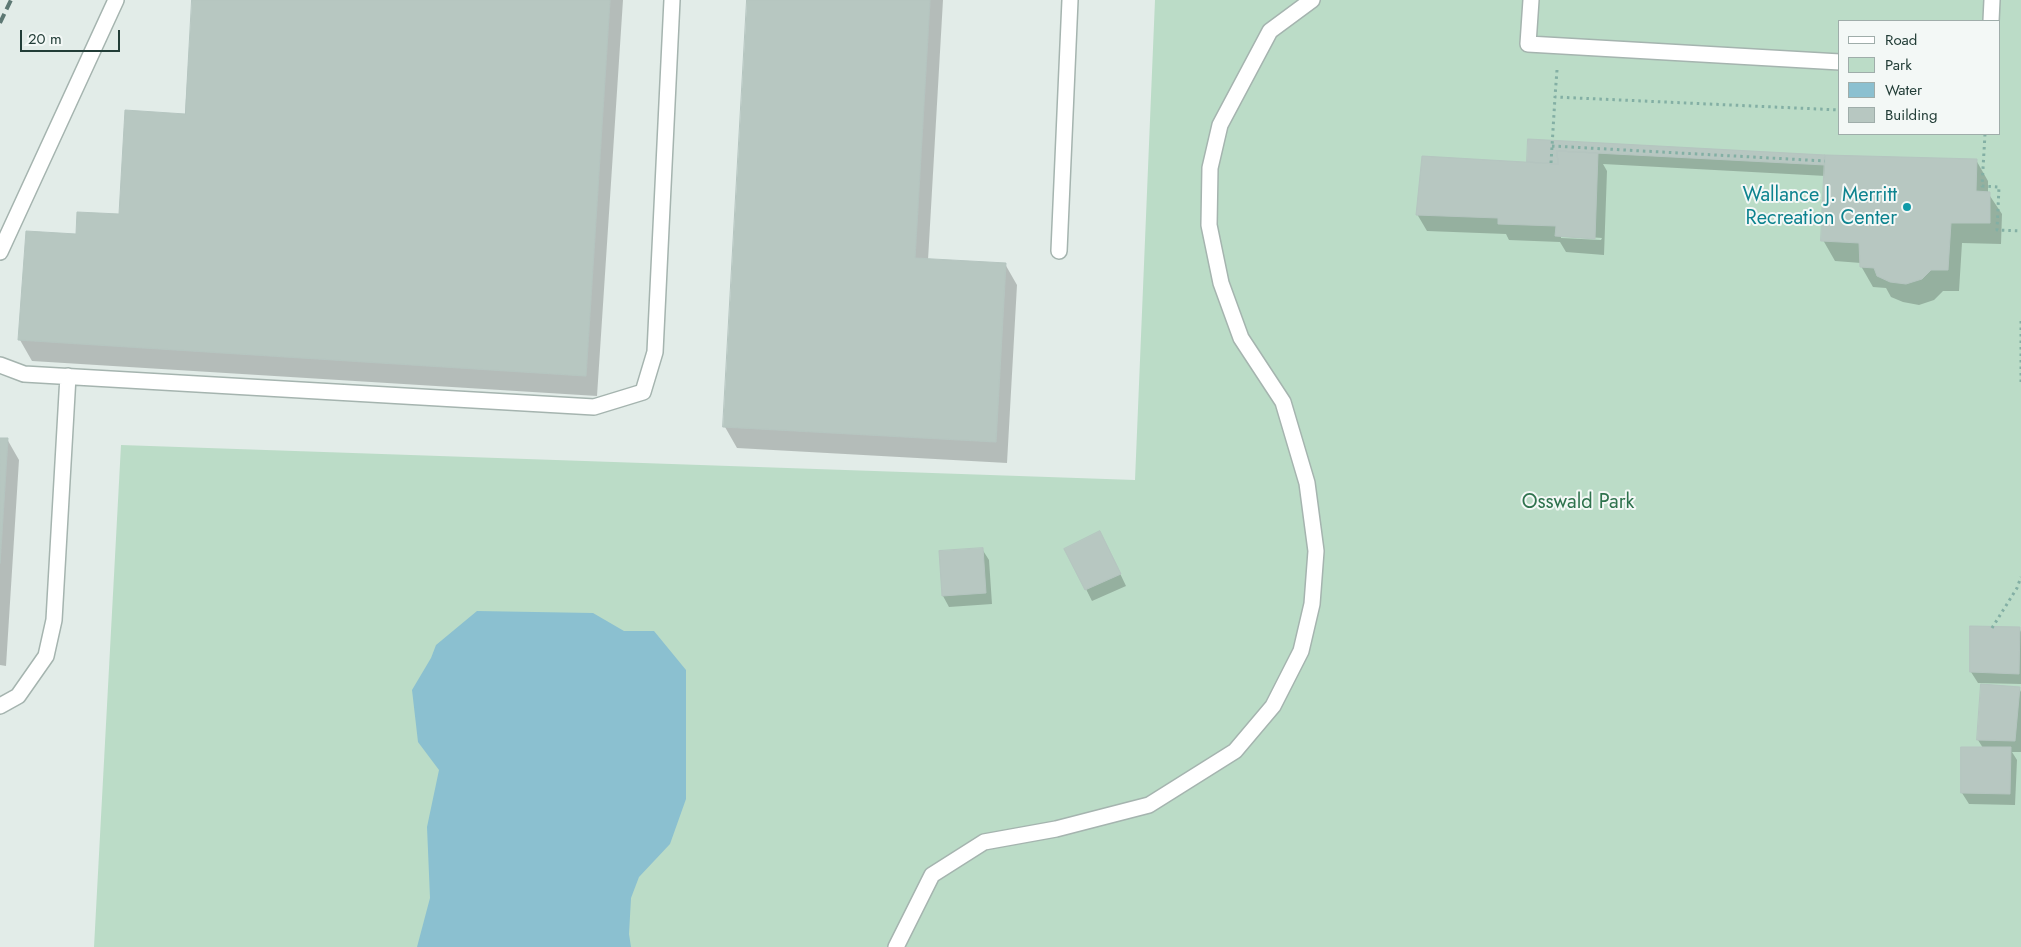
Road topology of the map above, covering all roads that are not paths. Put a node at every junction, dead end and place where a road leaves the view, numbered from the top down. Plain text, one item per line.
1 (116, 0) edge
2 (672, 0) edge
3 (1070, 0) edge
4 (1312, 0) edge
5 (1531, 0) edge
6 (1992, 0) edge
7 (1991, 20) edge
8 (1838, 62) edge
9 (1059, 251) dead end
10 (0, 252) edge
11 (0, 365) edge
12 (68, 376) junction
13 (0, 706) edge
14 (896, 947) edge

1 - 10 lane
2 - 12 lane
3 - 9 lane
4 - 14 lane
5 - 8 lane
6 - 7 lane
11 - 12 lane
12 - 13 lane

